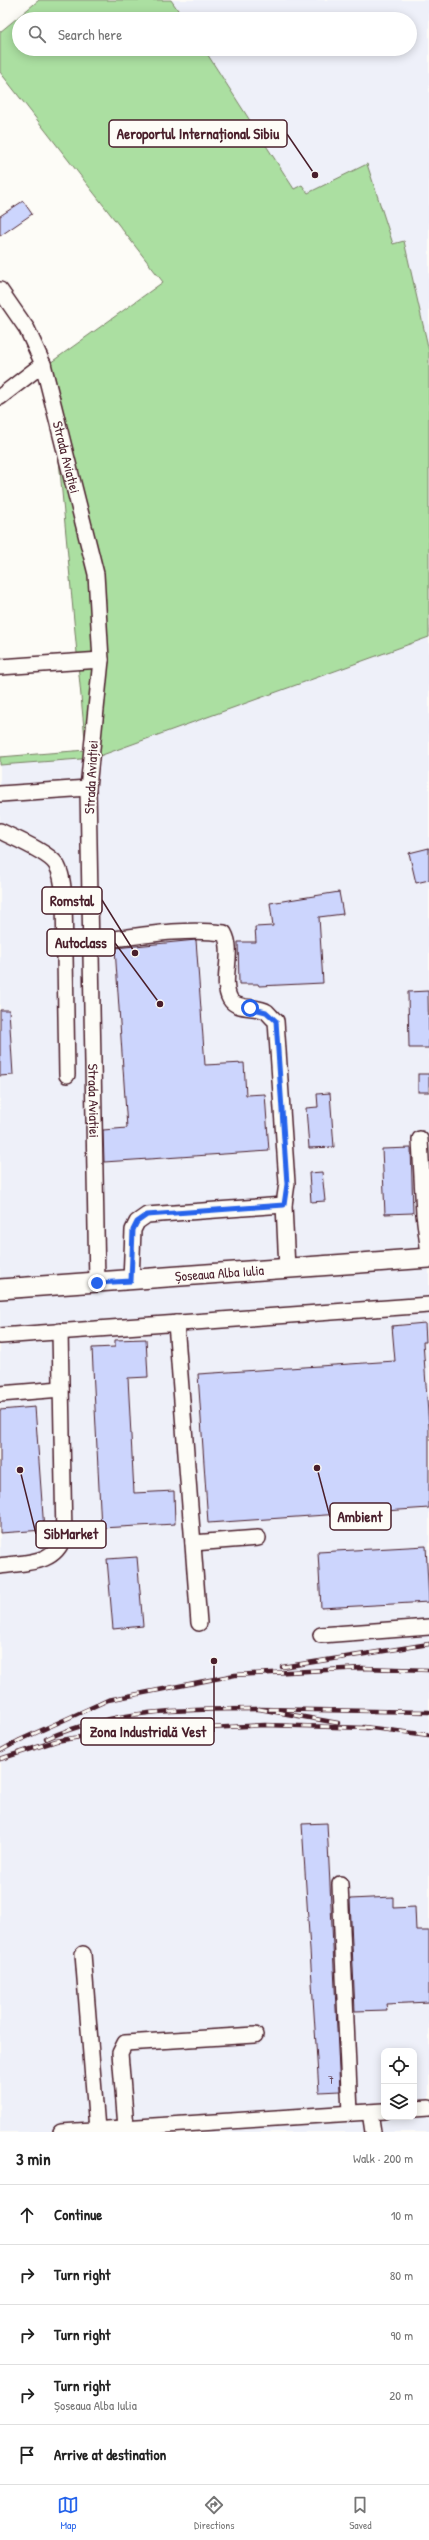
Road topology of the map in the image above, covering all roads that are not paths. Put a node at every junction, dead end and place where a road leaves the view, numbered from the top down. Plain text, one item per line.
1 (0, 290) edge
2 (44, 364) junction
3 (0, 397) edge
4 (101, 660) junction
5 (0, 667) edge
6 (88, 788) junction
7 (0, 794) edge
8 (0, 831) edge
9 (91, 942) junction
10 (67, 1075) dead end
11 (420, 1139) dead end
12 (284, 1205) junction
13 (429, 1254) edge
14 (429, 1258) edge
15 (287, 1269) junction
16 (131, 1281) junction
17 (97, 1283) junction
18 (3, 1289) edge
19 (429, 1305) edge
20 (176, 1323) junction
21 (60, 1331) junction
22 (0, 1336) edge
23 (61, 1389) junction
24 (0, 1394) edge
25 (258, 1538) dead end
26 (193, 1543) junction
27 (0, 1566) edge
28 (199, 1623) dead end
29 (429, 1627) edge
30 (321, 1635) dead end
31 (340, 1884) dead end
32 (83, 1954) dead end
33 (255, 2035) dead end
34 (429, 2108) edge
35 (417, 2109) edge
36 (377, 2112) edge
37 (350, 2113) junction
38 (126, 2127) junction
39 (97, 2129) junction
40 (61, 2132) edge
41 (373, 2132) edge

1 - 2 street, Strada Aviației
2 - 3 street
2 - 4 street, Strada Aviației
4 - 5 street
4 - 6 street, Strada Aviației
6 - 7 street
6 - 9 street, Strada Aviației
8 - 10 street
9 - 12 street
9 - 17 street, Strada Aviației
11 - 13 street
12 - 15 street
12 - 16 street
14 - 15 main road, Șoseaua Alba Iulia
15 - 16 main road, Șoseaua Alba Iulia
16 - 17 main road, Șoseaua Alba Iulia
17 - 18 main road, Șoseaua Alba Iulia
19 - 20 street
20 - 21 street
20 - 26 street
21 - 22 street
21 - 23 street
23 - 24 street
23 - 27 street
25 - 26 street
26 - 28 street
29 - 30 street
31 - 37 street
32 - 39 street
33 - 38 street
34 - 35 street
36 - 37 street
36 - 41 street
37 - 38 street
38 - 39 street
39 - 40 street

